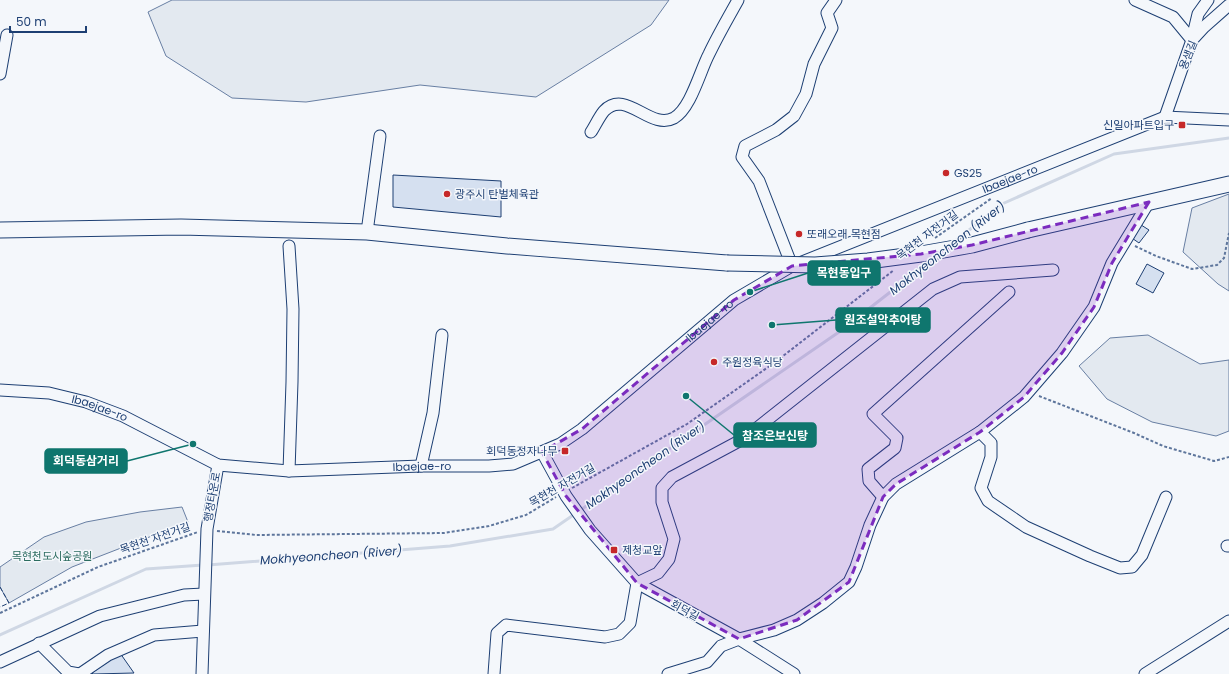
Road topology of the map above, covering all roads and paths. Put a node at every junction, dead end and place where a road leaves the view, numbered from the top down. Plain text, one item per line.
1 (738, 0) edge
2 (836, 0) edge
3 (1135, 0) edge
4 (1208, 0) edge
5 (1229, 5) edge
6 (7, 35) dead end
7 (1192, 40) junction
8 (0, 74) edge
9 (1166, 117) junction
10 (1229, 120) edge
11 (591, 132) dead end
12 (380, 136) dead end
13 (1229, 184) edge
14 (996, 196) dead end
15 (1149, 202) junction
16 (0, 230) edge
17 (367, 232) junction
18 (1229, 234) edge
19 (931, 241) dead end
20 (1125, 242) junction
21 (289, 246) dead end
22 (792, 266) junction
23 (900, 266) dead end
24 (1053, 270) dead end
25 (1009, 292) dead end
26 (442, 335) dead end
27 (0, 390) edge
28 (1028, 392) junction
29 (980, 432) junction
30 (542, 452) junction
31 (1229, 457) edge
32 (218, 465) junction
33 (421, 466) junction
34 (289, 471) junction
35 (565, 494) junction
36 (1166, 496) dead end
37 (883, 497) junction
38 (207, 529) junction
39 (637, 583) junction
40 (204, 589) junction
41 (0, 613) edge
42 (1229, 621) edge
43 (203, 631) junction
44 (739, 639) junction
45 (39, 643) junction
46 (0, 662) edge
47 (80, 674) edge
48 (202, 674) edge
49 (494, 674) edge
50 (668, 674) edge
51 (794, 674) edge
52 (1145, 674) edge

1 - 11 street
2 - 22 street
3 - 7 street
4 - 7 street
5 - 7 street, 용샘길
6 - 8 street
7 - 9 street, 용샘길
9 - 10 street, Ibaejae-ro
9 - 22 street, Ibaejae-ro
12 - 17 street
13 - 15 main road
14 - 19 path, 목현천 자전거길
15 - 17 main road, bridge
15 - 20 street
16 - 17 main road
18 - 20 path
20 - 28 street
21 - 34 street
22 - 30 street, Ibaejae-ro
23 - 35 path, 목현천 자전거길
24 - 39 street
25 - 37 street
26 - 33 street
27 - 32 street, Ibaejae-ro
28 - 29 street
28 - 31 path
29 - 36 street
29 - 37 street
30 - 33 street, Ibaejae-ro
30 - 35 street, 회덕길
32 - 34 street, Ibaejae-ro
32 - 38 street, 행정타운로
33 - 34 street, Ibaejae-ro
35 - 38 path, 목현천 자전거길
35 - 39 street, 회덕길
37 - 44 street
38 - 40 street, 행정타운로
38 - 41 path, 목현천 자전거길
39 - 44 street, 회덕길
39 - 49 street
40 - 43 street, 행정타운로
40 - 45 street
42 - 52 street
43 - 47 street
43 - 48 street, 행정타운로
44 - 50 street
44 - 51 street, 회덕길
45 - 46 street
45 - 47 street

